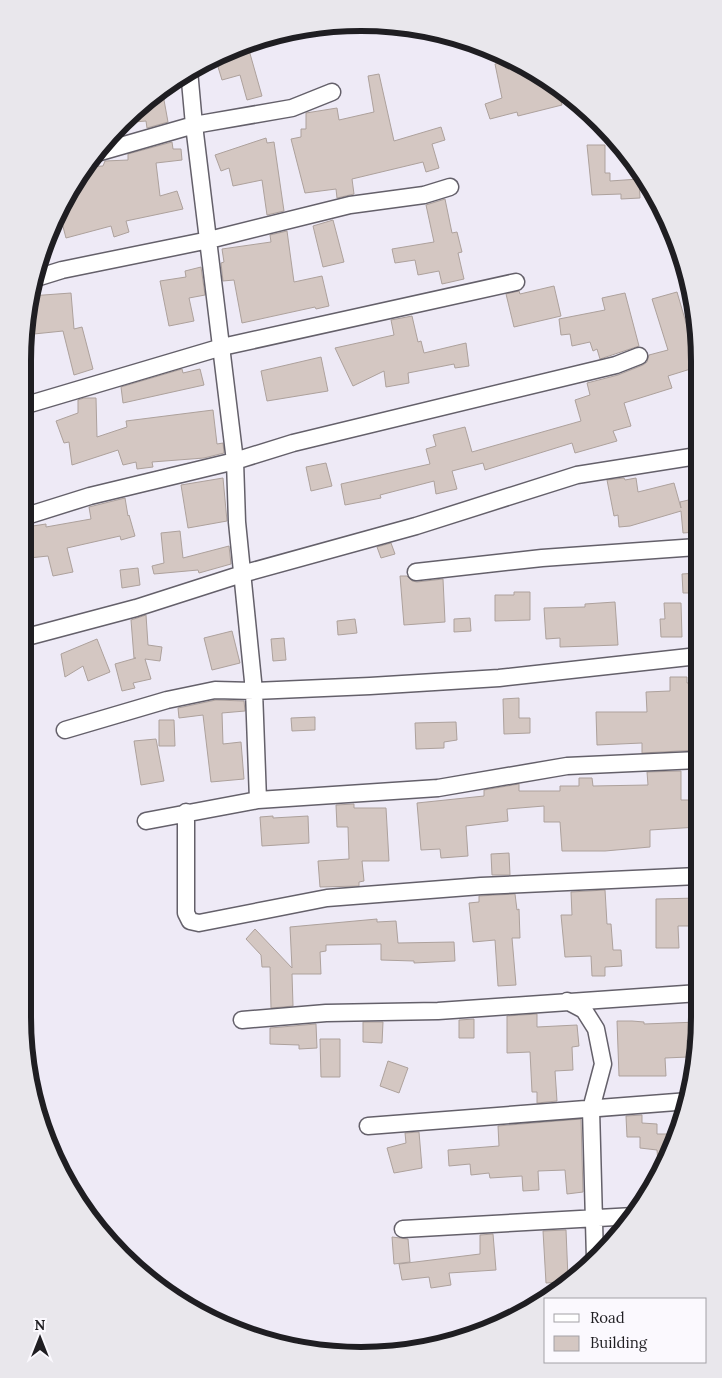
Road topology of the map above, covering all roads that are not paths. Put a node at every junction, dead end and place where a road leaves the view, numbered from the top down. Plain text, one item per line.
1 (190, 79) edge
2 (332, 92) dead end
3 (194, 125) junction
4 (108, 150) edge
5 (450, 186) dead end
6 (209, 240) junction
7 (42, 276) edge
8 (516, 282) dead end
9 (222, 347) junction
10 (639, 356) dead end
11 (31, 404) edge
12 (691, 457) edge
13 (235, 461) junction
14 (31, 514) edge
15 (691, 547) edge
16 (416, 572) dead end
17 (242, 574) junction
18 (31, 636) edge
19 (691, 657) edge
20 (254, 691) junction
21 (65, 730) dead end
22 (691, 760) edge
23 (258, 800) junction
24 (186, 812) junction
25 (146, 821) dead end
26 (691, 876) edge
27 (691, 993) edge
28 (566, 1001) junction
29 (242, 1020) dead end
30 (680, 1102) edge
31 (591, 1109) junction
32 (368, 1126) dead end
33 (624, 1217) edge
34 (595, 1218) junction
35 (403, 1229) dead end
36 (596, 1248) edge

1 - 3 street
2 - 3 street
3 - 4 street
3 - 6 street
5 - 6 street
6 - 7 street
6 - 9 street
8 - 9 street
9 - 11 street
9 - 13 street
10 - 13 street
12 - 17 street
13 - 14 street
13 - 17 street
15 - 16 street
17 - 18 street
17 - 20 street
19 - 20 street
20 - 21 street
20 - 23 street
22 - 23 street
23 - 24 street
24 - 25 street
24 - 26 street
27 - 28 street
28 - 29 street
28 - 31 street
30 - 31 street
31 - 32 street
31 - 34 street
33 - 34 street
34 - 35 street
34 - 36 street

